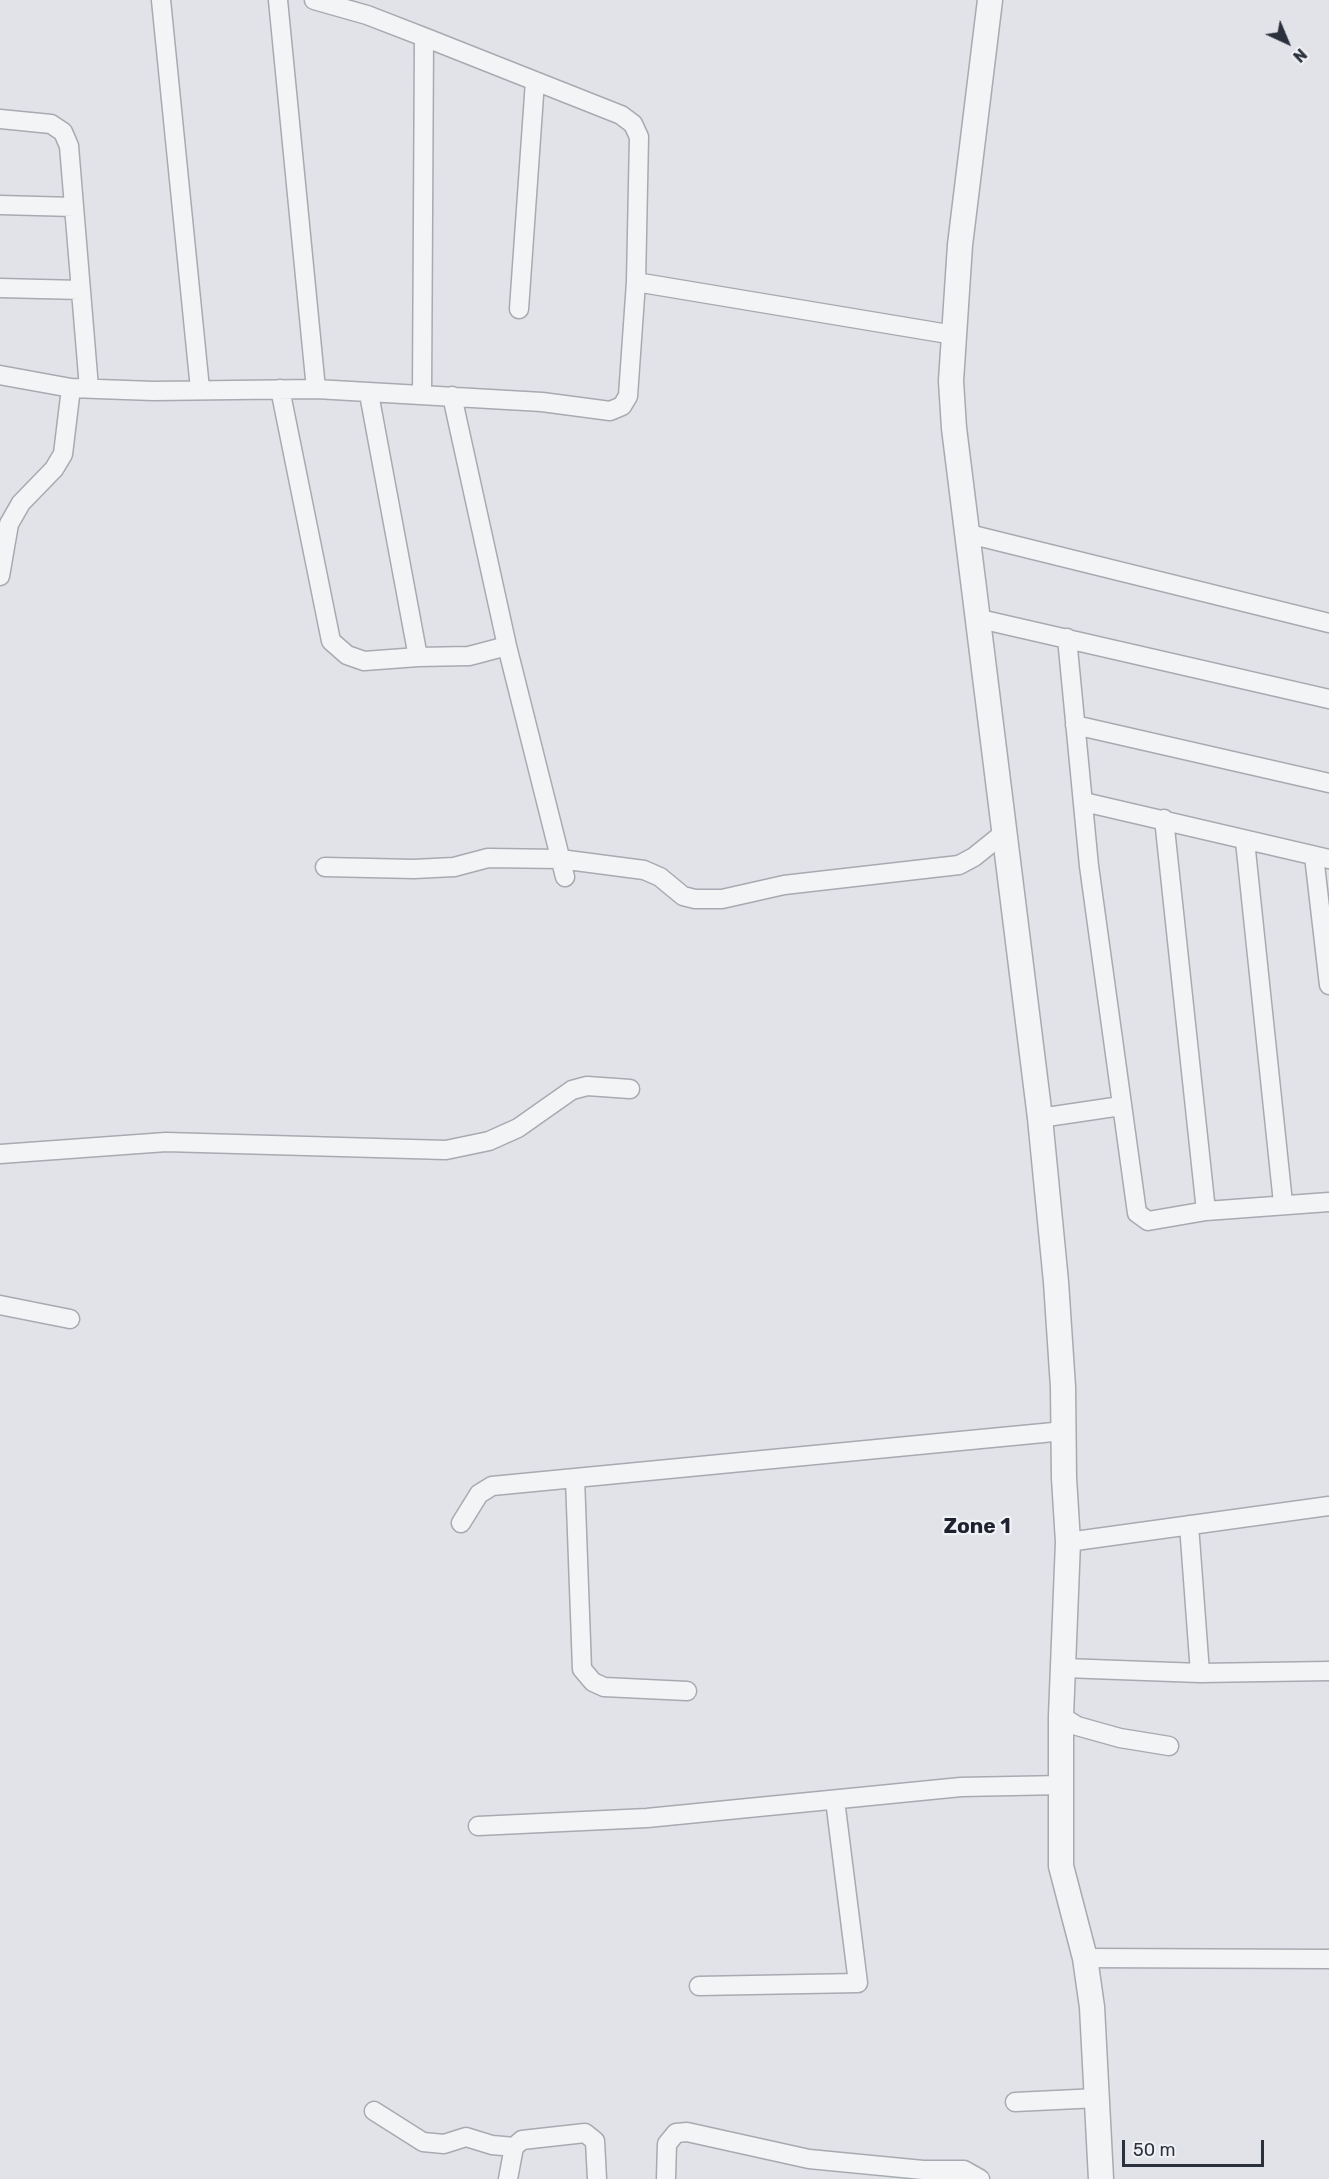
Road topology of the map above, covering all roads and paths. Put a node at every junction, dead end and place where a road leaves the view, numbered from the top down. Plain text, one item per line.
1 (161, 0) edge
2 (278, 0) edge
3 (314, 0) edge
4 (990, 0) edge
5 (424, 37) junction
6 (535, 81) junction
7 (0, 119) edge
8 (0, 205) edge
9 (74, 207) junction
10 (636, 282) junction
11 (0, 288) edge
12 (81, 290) junction
13 (519, 309) dead end
14 (954, 335) junction
15 (0, 375) edge
16 (80, 388) junction
17 (200, 389) junction
18 (280, 389) junction
19 (316, 389) junction
20 (369, 394) junction
21 (422, 394) junction
22 (452, 396) junction
23 (969, 534) junction
24 (0, 576) edge
25 (980, 620) junction
26 (1329, 623) edge
27 (1067, 638) junction
28 (507, 646) junction
29 (418, 657) junction
30 (1329, 699) edge
31 (1075, 725) junction
32 (1329, 783) edge
33 (1084, 802) junction
34 (1164, 819) junction
35 (1005, 832) junction
36 (1245, 841) junction
37 (1322, 858) edge
38 (325, 867) dead end
39 (563, 868) junction
40 (1329, 985) edge
41 (630, 1089) dead end
42 (1120, 1106) junction
43 (1040, 1118) junction
44 (0, 1154) edge
45 (1329, 1202) edge
46 (1283, 1203) junction
47 (1206, 1211) junction
48 (0, 1305) edge
49 (70, 1319) dead end
50 (1064, 1431) junction
51 (575, 1478) junction
52 (1329, 1506) edge
53 (461, 1523) dead end
54 (1189, 1525) junction
55 (1068, 1542) junction
56 (1064, 1668) junction
57 (1329, 1671) edge
58 (1200, 1673) junction
59 (687, 1691) dead end
60 (1061, 1716) junction
61 (1169, 1746) dead end
62 (1063, 1785) junction
63 (835, 1800) junction
64 (478, 1826) dead end
65 (1085, 1958) junction
66 (1329, 1959) edge
67 (699, 1986) dead end
68 (1098, 2098) junction
69 (1015, 2102) dead end
70 (374, 2111) dead end
71 (514, 2148) junction
72 (508, 2179) edge
73 (597, 2179) edge
74 (666, 2179) edge
75 (980, 2179) edge
76 (1101, 2179) edge

1 - 17 street
2 - 19 street
3 - 5 street
4 - 14 street
5 - 6 street
5 - 21 street
6 - 10 street
6 - 13 street
7 - 9 street
8 - 9 street
9 - 12 street
10 - 14 street
10 - 22 street
11 - 12 street
12 - 16 street
14 - 23 street
15 - 16 street
16 - 17 street
16 - 24 street
17 - 18 street
18 - 19 street
18 - 29 street
19 - 20 street
20 - 21 street
20 - 29 street
21 - 22 street
22 - 28 street
23 - 25 street
23 - 26 street
25 - 27 street
25 - 35 street
27 - 30 street
27 - 31 street
28 - 29 street
28 - 39 street
31 - 32 street
31 - 33 street
33 - 34 street
33 - 42 street
34 - 36 street
34 - 47 street
35 - 39 street
35 - 43 street
36 - 37 street
36 - 46 street
37 - 40 street
38 - 39 street
41 - 44 street
42 - 43 street
42 - 47 street
43 - 50 street
45 - 46 street
46 - 47 street
48 - 49 street
50 - 51 street
50 - 55 street
51 - 53 street
51 - 59 street
52 - 54 street
54 - 55 street
54 - 58 street
55 - 56 street
56 - 58 street
56 - 60 street
57 - 58 street
60 - 61 street
60 - 62 street
62 - 63 street
62 - 65 street
63 - 64 street
63 - 67 street
65 - 66 street
65 - 68 street
68 - 69 street
68 - 76 street
70 - 71 street
71 - 72 street
71 - 73 street
74 - 75 street

